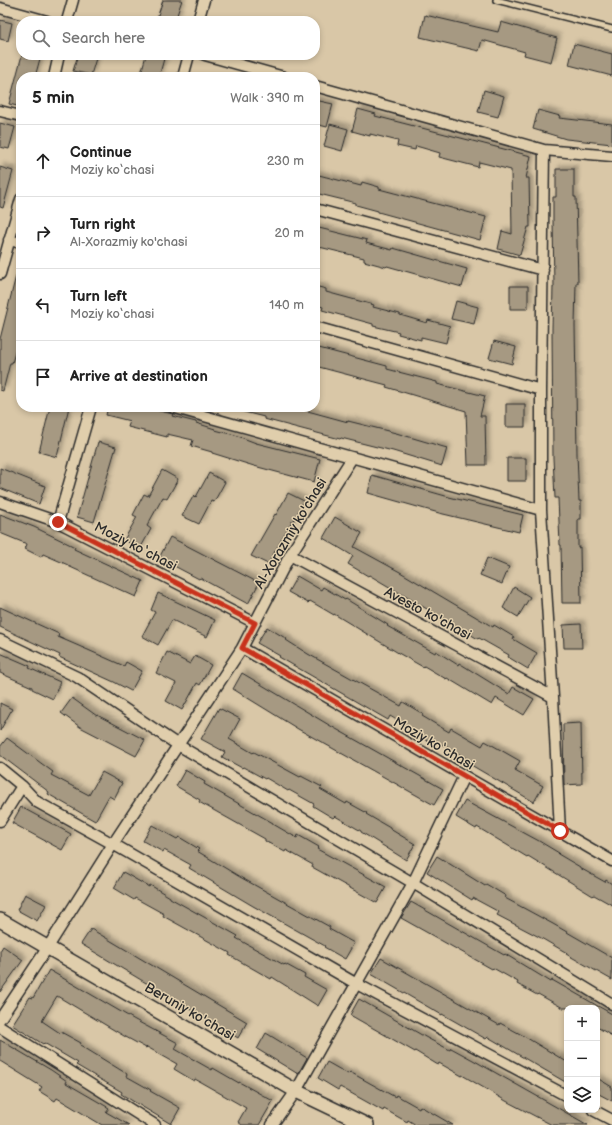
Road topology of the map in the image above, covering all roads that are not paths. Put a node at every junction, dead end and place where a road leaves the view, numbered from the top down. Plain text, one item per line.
1 (73, 0) edge
2 (204, 0) edge
3 (496, 0) edge
4 (0, 8) edge
5 (29, 16) edge
6 (68, 16) edge
7 (199, 16) edge
8 (612, 29) edge
9 (58, 60) edge
10 (188, 60) edge
11 (223, 60) edge
12 (55, 72) edge
13 (184, 72) edge
14 (266, 72) edge
15 (320, 87) edge
16 (0, 111) edge
17 (16, 115) edge
18 (544, 150) junction
19 (612, 156) edge
20 (320, 210) edge
21 (16, 216) edge
22 (9, 240) junction
23 (16, 242) edge
24 (543, 270) junction
25 (0, 274) edge
26 (320, 328) edge
27 (541, 390) junction
28 (90, 412) edge
29 (190, 412) edge
30 (352, 458) junction
31 (0, 502) edge
32 (541, 510) junction
33 (58, 522) junction
34 (290, 554) junction
35 (255, 623) junction
36 (0, 640) edge
37 (242, 648) junction
38 (553, 697) junction
39 (178, 745) junction
40 (0, 768) edge
41 (464, 776) junction
42 (22, 786) junction
43 (0, 821) edge
44 (560, 831) junction
45 (113, 844) junction
46 (612, 861) edge
47 (413, 883) junction
48 (0, 920) edge
49 (48, 947) junction
50 (355, 983) junction
51 (612, 1004) edge
52 (0, 1019) edge
53 (0, 1027) edge
54 (296, 1091) junction
55 (564, 1094) edge
56 (598, 1113) edge
57 (612, 1120) edge
58 (155, 1125) edge
59 (272, 1125) edge
60 (367, 1125) edge

1 - 6 street
2 - 7 street
3 - 8 lane
4 - 5 street
9 - 12 street
10 - 13 street
11 - 14 street
15 - 18 street
16 - 17 street
18 - 19 street
18 - 24 street
20 - 24 street
21 - 22 street
22 - 23 street
22 - 25 street
24 - 27 street
26 - 27 street
27 - 32 street
28 - 33 street
29 - 30 street
30 - 32 street
30 - 34 street, Al-Xorazmiy ko'chasi
31 - 33 street, Moziy ko‘chasi
32 - 38 street
33 - 35 street, Moziy ko‘chasi
34 - 35 street, Al-Xorazmiy ko'chasi
34 - 38 street, Avesto ko'chasi
35 - 37 street, Al-Xorazmiy ko'chasi
36 - 39 street
37 - 39 street, Al-Xorazmiy ko'chasi
37 - 41 street, Moziy ko‘chasi
38 - 44 street
39 - 45 street, Al-Xorazmiy ko'chasi
39 - 47 street
40 - 42 street
41 - 44 street, Moziy ko‘chasi
41 - 47 street
42 - 43 street
42 - 45 street
44 - 46 street, Moziy ko‘chasi
45 - 49 street, Al-Xorazmiy ko'chasi
45 - 50 street
47 - 50 street
47 - 51 street
48 - 49 street, Beruniy ko'chasi
49 - 52 street, Al-Xorazmiy ko'chasi
49 - 54 street, Beruniy ko'chasi
50 - 54 street
50 - 55 street
53 - 58 street
54 - 59 street
54 - 60 street, Beruniy ko'chasi
56 - 57 street

